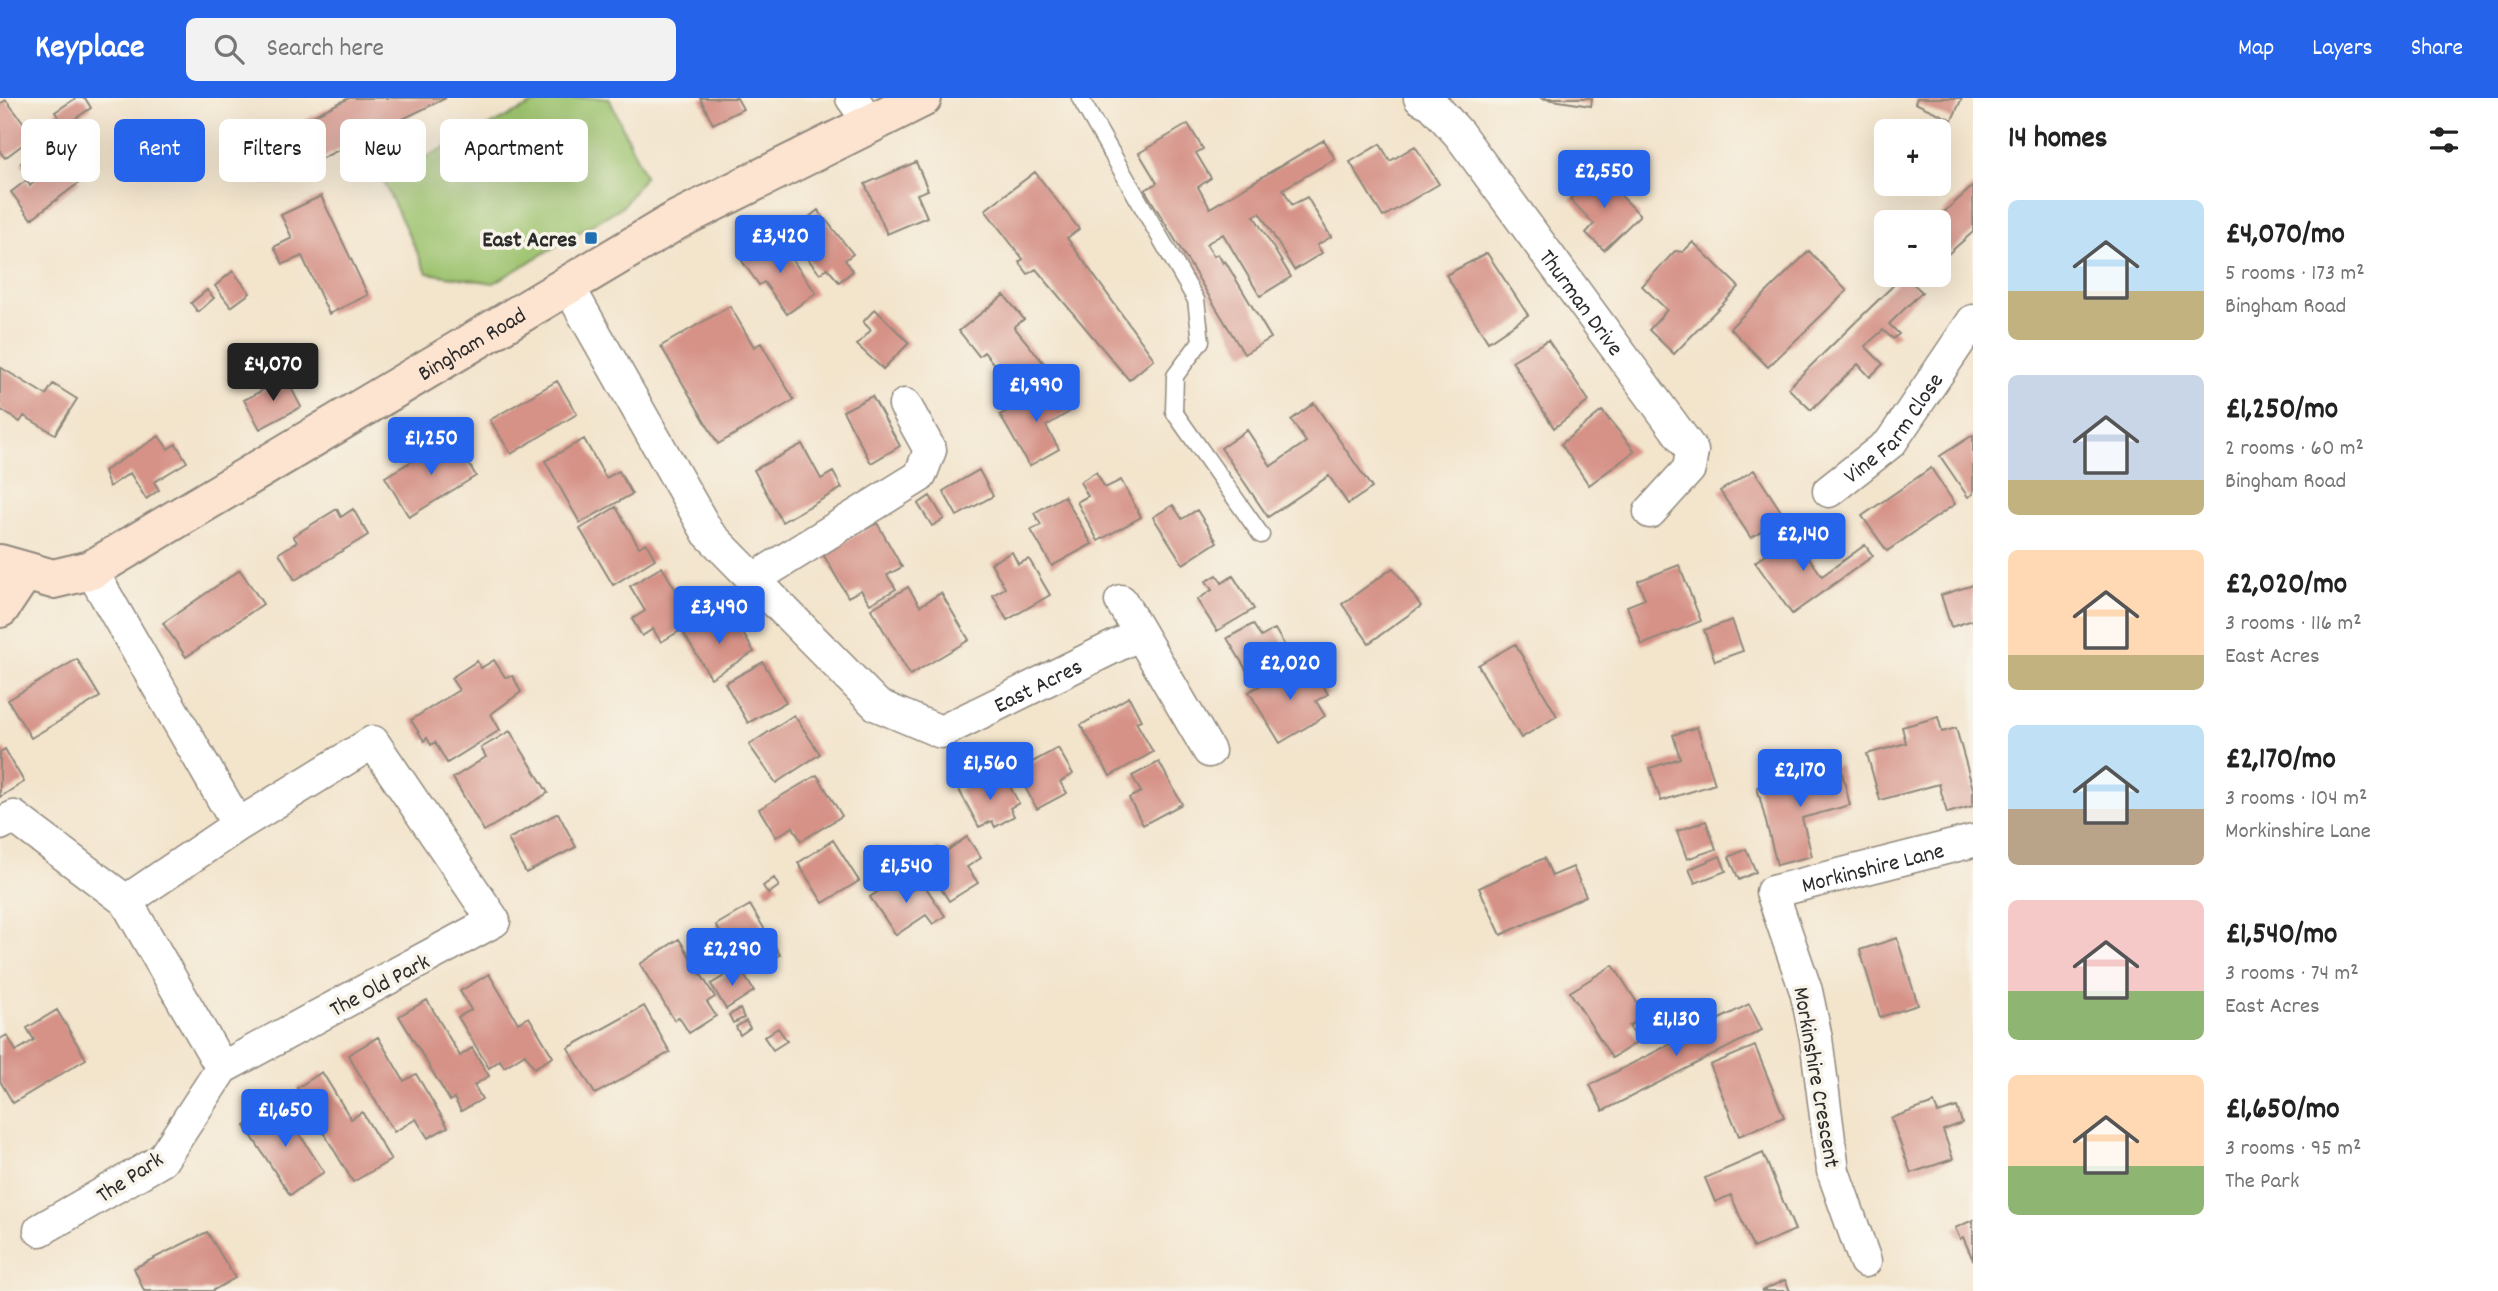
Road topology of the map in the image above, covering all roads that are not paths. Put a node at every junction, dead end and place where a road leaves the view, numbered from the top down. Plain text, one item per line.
1 (922, 98) edge
2 (1080, 98) edge
3 (1419, 98) edge
4 (861, 111) edge
5 (568, 286) junction
6 (1973, 321) edge
7 (905, 405) dead end
8 (1829, 491) dead end
9 (1650, 512) dead end
10 (1261, 535) dead end
11 (12, 568) edge
12 (91, 570) junction
13 (754, 579) junction
14 (1121, 601) dead end
15 (0, 608) edge
16 (1140, 634) junction
17 (1209, 751) dead end
18 (0, 824) edge
19 (238, 825) junction
20 (1973, 841) edge
21 (1772, 892) joint
22 (126, 901) junction
23 (222, 1068) junction
24 (40, 1230) dead end
25 (1865, 1261) dead end

1 - 4 street, Bingham Road
2 - 10 lane
3 - 9 street, Thurman Drive
4 - 5 street, Bingham Road
5 - 12 street, Bingham Road
5 - 13 street, East Acres
6 - 8 street, Vine Farm Close
7 - 13 street
11 - 12 street, Bingham Road
11 - 15 street
12 - 19 street
13 - 16 street, East Acres
14 - 16 street
16 - 17 street
18 - 22 street
19 - 22 street, The Old Park
19 - 23 street, The Old Park
20 - 21 street, Morkinshire Lane
21 - 25 street, Morkinshire Crescent
22 - 23 street
23 - 24 street, The Park

